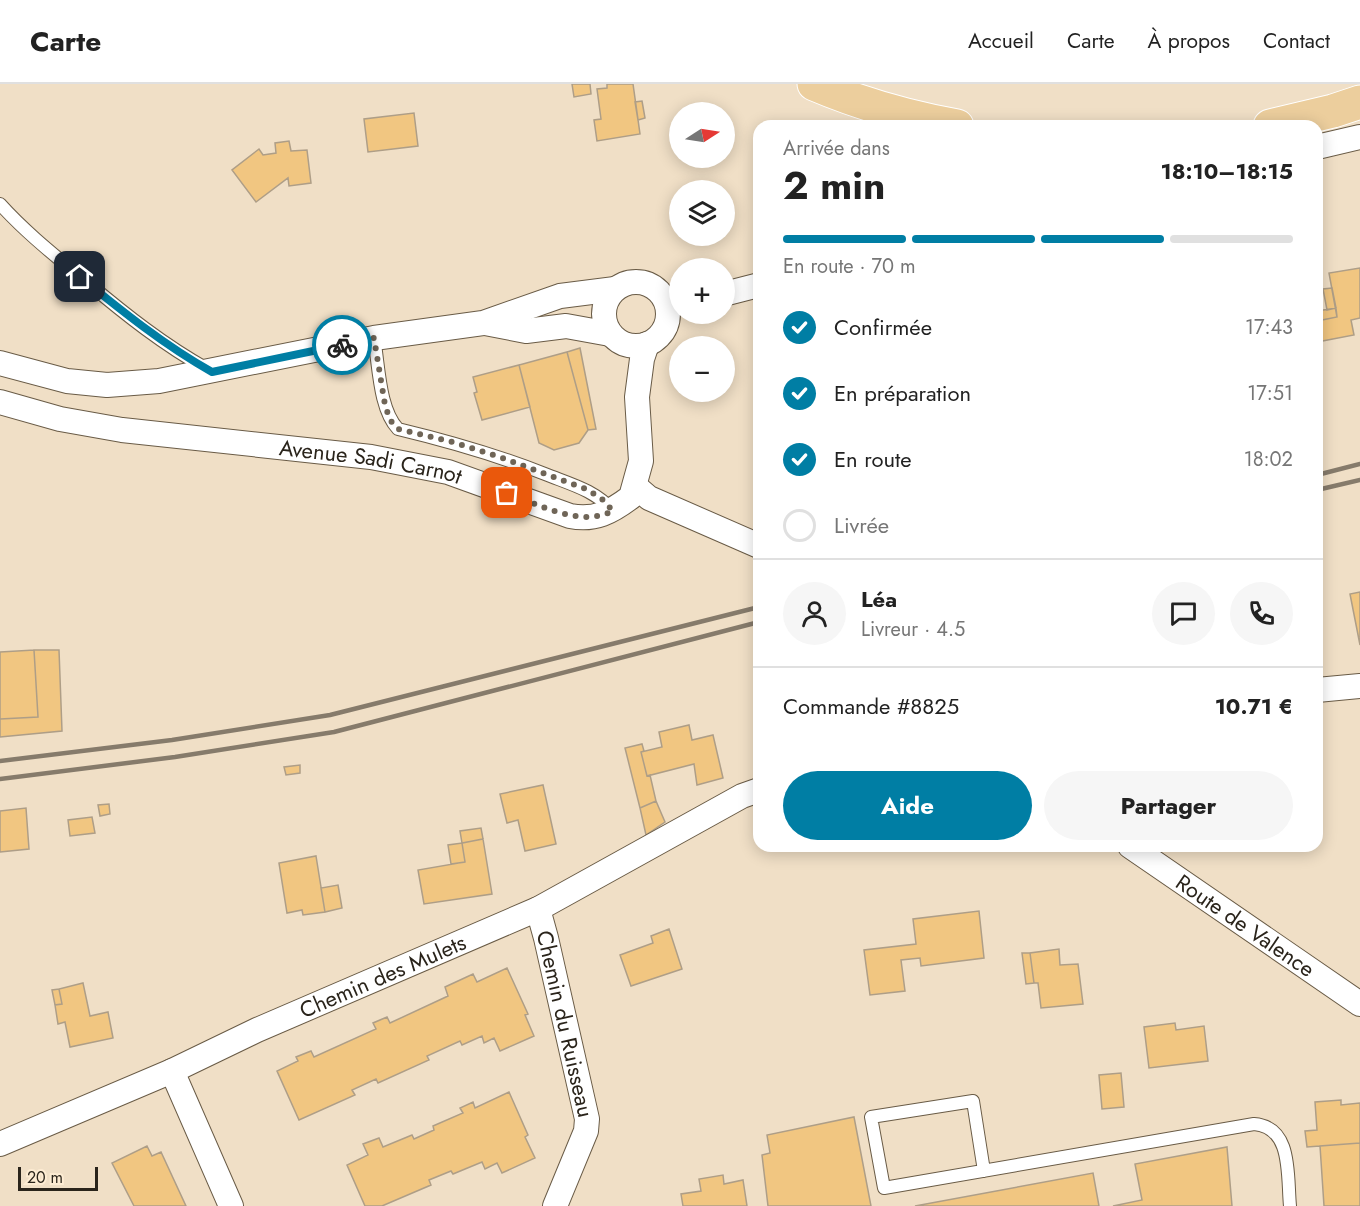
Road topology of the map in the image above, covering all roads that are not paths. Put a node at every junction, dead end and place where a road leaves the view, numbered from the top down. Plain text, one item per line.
1 (814, 84) edge
2 (1360, 102) edge
3 (926, 120) edge
4 (1295, 120) edge
5 (1360, 136) edge
6 (1323, 145) edge
7 (0, 204) edge
8 (753, 287) edge
9 (615, 289) junction
10 (735, 291) edge
11 (669, 303) edge
12 (669, 317) edge
13 (483, 322) junction
14 (610, 333) junction
15 (374, 338) junction
16 (647, 344) junction
17 (0, 363) edge
18 (212, 372) junction
19 (0, 402) edge
20 (635, 486) junction
21 (613, 511) junction
22 (753, 543) edge
23 (1360, 686) edge
24 (1323, 689) edge
25 (753, 792) edge
26 (1140, 852) edge
27 (538, 909) junction
28 (1360, 1004) edge
29 (172, 1071) junction
30 (0, 1144) edge
31 (984, 1171) junction
32 (231, 1206) edge
33 (555, 1206) edge
34 (1290, 1206) edge

1 - 3 main road
2 - 4 main road
5 - 6 street
7 - 18 lane
8 - 10 street
9 - 11 street
9 - 13 street
9 - 14 street
12 - 16 street
13 - 14 street
13 - 15 street
14 - 16 street
15 - 18 street
15 - 21 lane, Avenue Sadi Carnot
16 - 20 street
17 - 18 street
19 - 21 street, Avenue Sadi Carnot
20 - 21 street
20 - 22 street
23 - 24 street
25 - 27 street, Chemin des Mulets
26 - 28 street, Route de Valence
27 - 29 street, Chemin des Mulets
27 - 33 street, Chemin du Ruisseau
29 - 30 street, Chemin des Mulets
29 - 32 street
31 - 31 lane
31 - 34 lane

